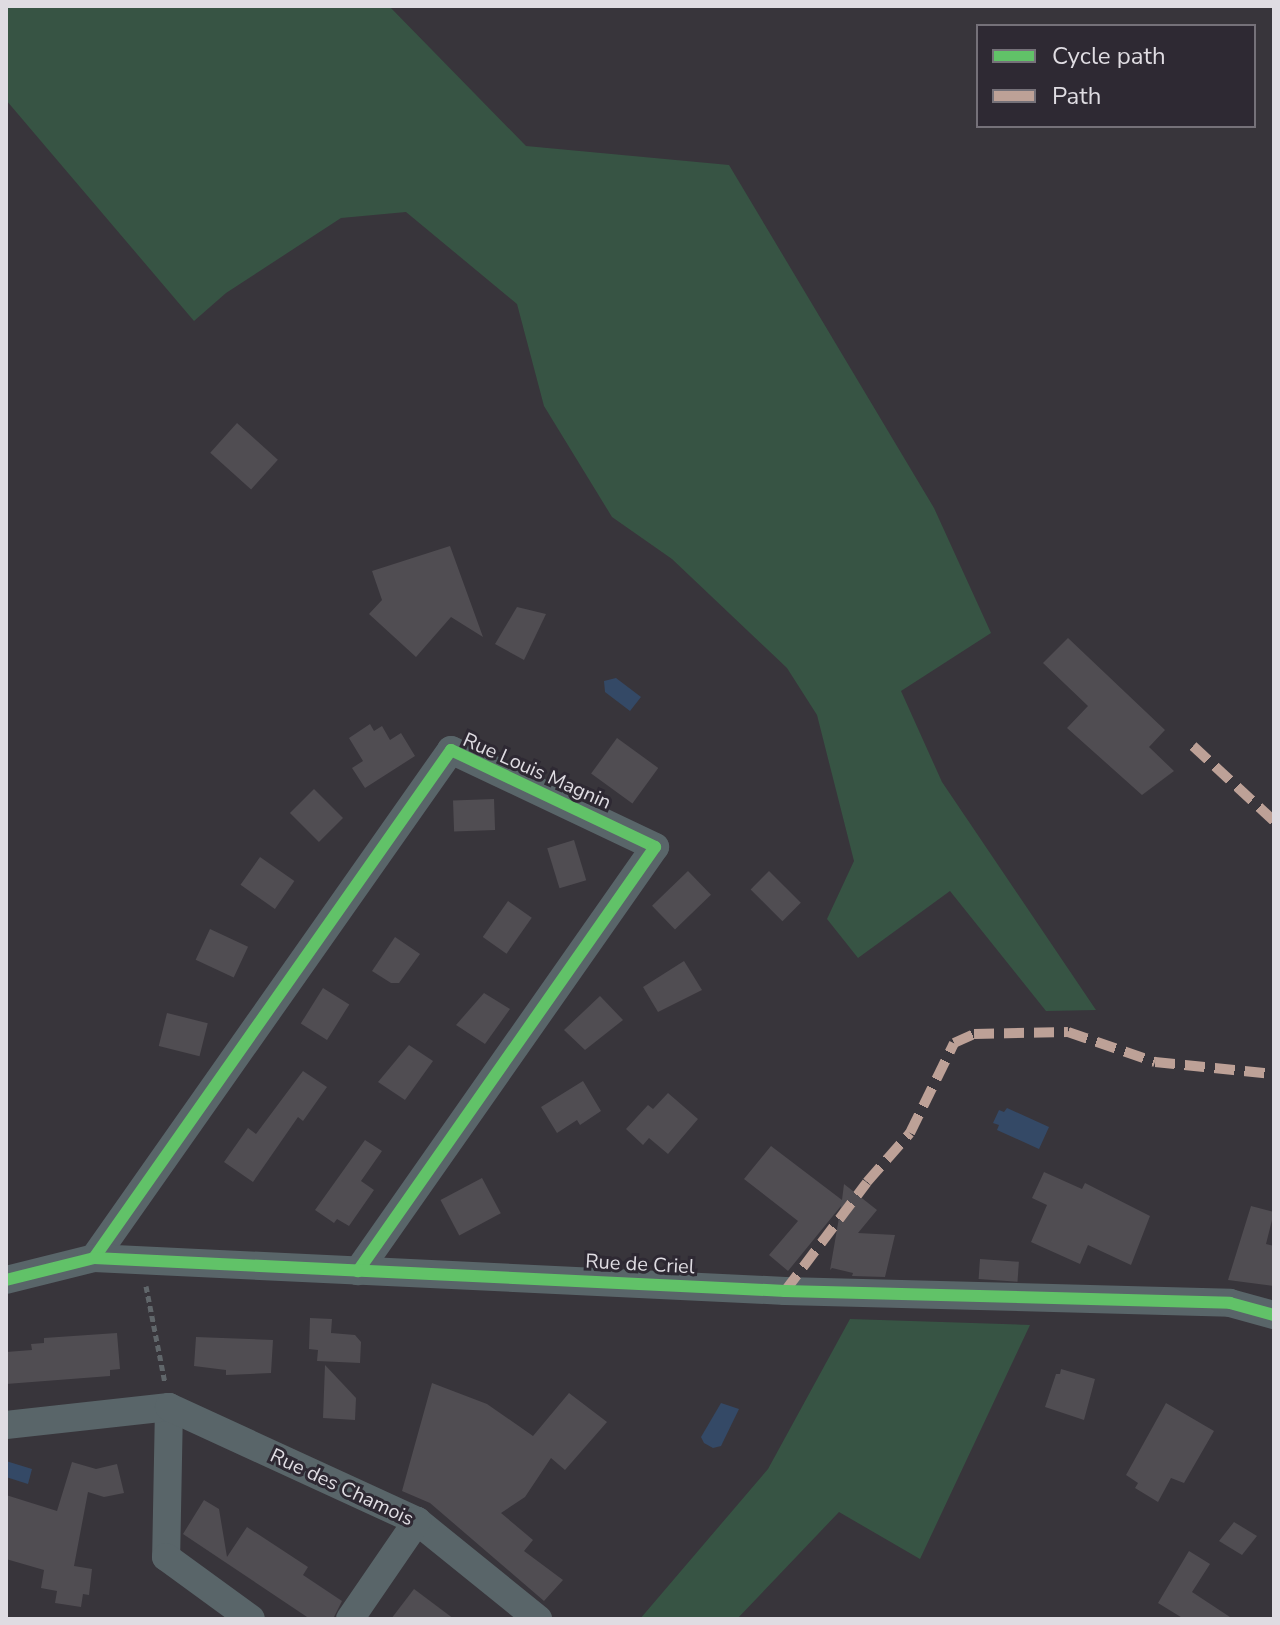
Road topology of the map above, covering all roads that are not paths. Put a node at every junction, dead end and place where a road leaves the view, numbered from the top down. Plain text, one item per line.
1 (94, 1258) junction
2 (358, 1271) junction
3 (6, 1280) edge
4 (1274, 1315) edge
5 (169, 1407) junction
6 (6, 1425) edge
7 (417, 1521) junction
8 (251, 1619) edge
9 (350, 1619) edge
10 (538, 1619) edge

1 - 2 street, Rue de Criel
1 - 2 street, Rue Louis Magnin
1 - 3 street, Rue de Criel
2 - 4 street, Rue de Criel
5 - 6 street
5 - 7 street, Rue des Chamois
5 - 8 street
7 - 9 street
7 - 10 street, Rue des Chamois

